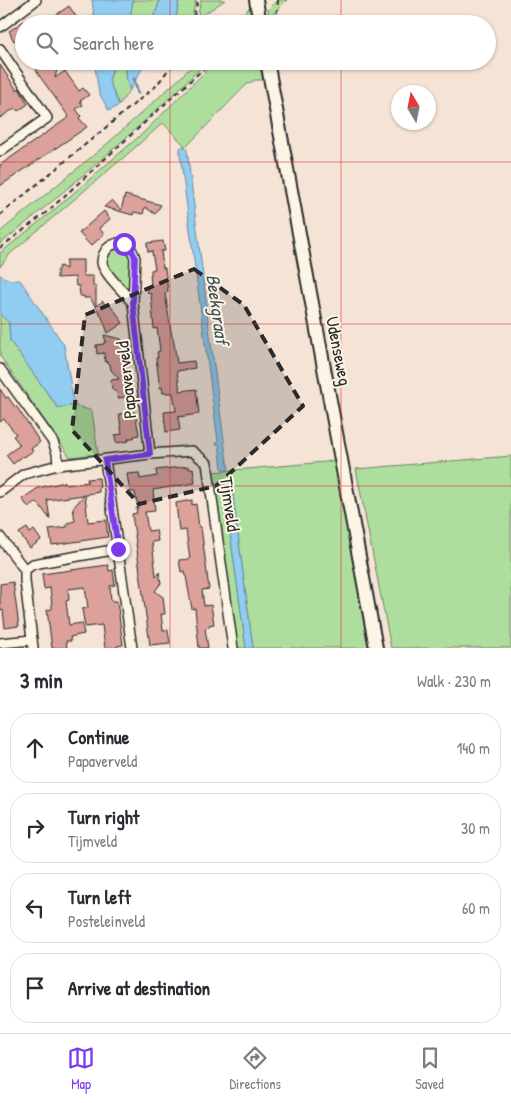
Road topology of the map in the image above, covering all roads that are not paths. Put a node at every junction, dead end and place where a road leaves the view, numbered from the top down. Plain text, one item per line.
1 (36, 0) edge
2 (256, 0) edge
3 (15, 15) edge
4 (15, 15) edge
5 (258, 15) edge
6 (0, 26) edge
7 (0, 49) edge
8 (269, 70) edge
9 (0, 151) edge
10 (133, 303) junction
11 (0, 369) edge
12 (150, 454) junction
13 (105, 460) junction
14 (58, 465) junction
15 (0, 492) edge
16 (0, 537) edge
17 (118, 549) junction
18 (25, 570) junction
19 (0, 643) edge
20 (32, 644) edge
21 (132, 648) edge
22 (234, 648) edge
23 (376, 648) edge

1 - 3 street
2 - 5 main road
4 - 6 street
7 - 9 street
8 - 23 main road, Udenseweg
10 - 10 street, Papaverveld
10 - 12 street, Papaverveld
11 - 14 street
12 - 13 street, Tijmveld
12 - 22 street, Tijmveld
13 - 14 street, Tijmveld
13 - 17 street
14 - 15 street, Tijmveld
16 - 18 street
17 - 18 street
17 - 21 street
18 - 20 street
19 - 20 street

